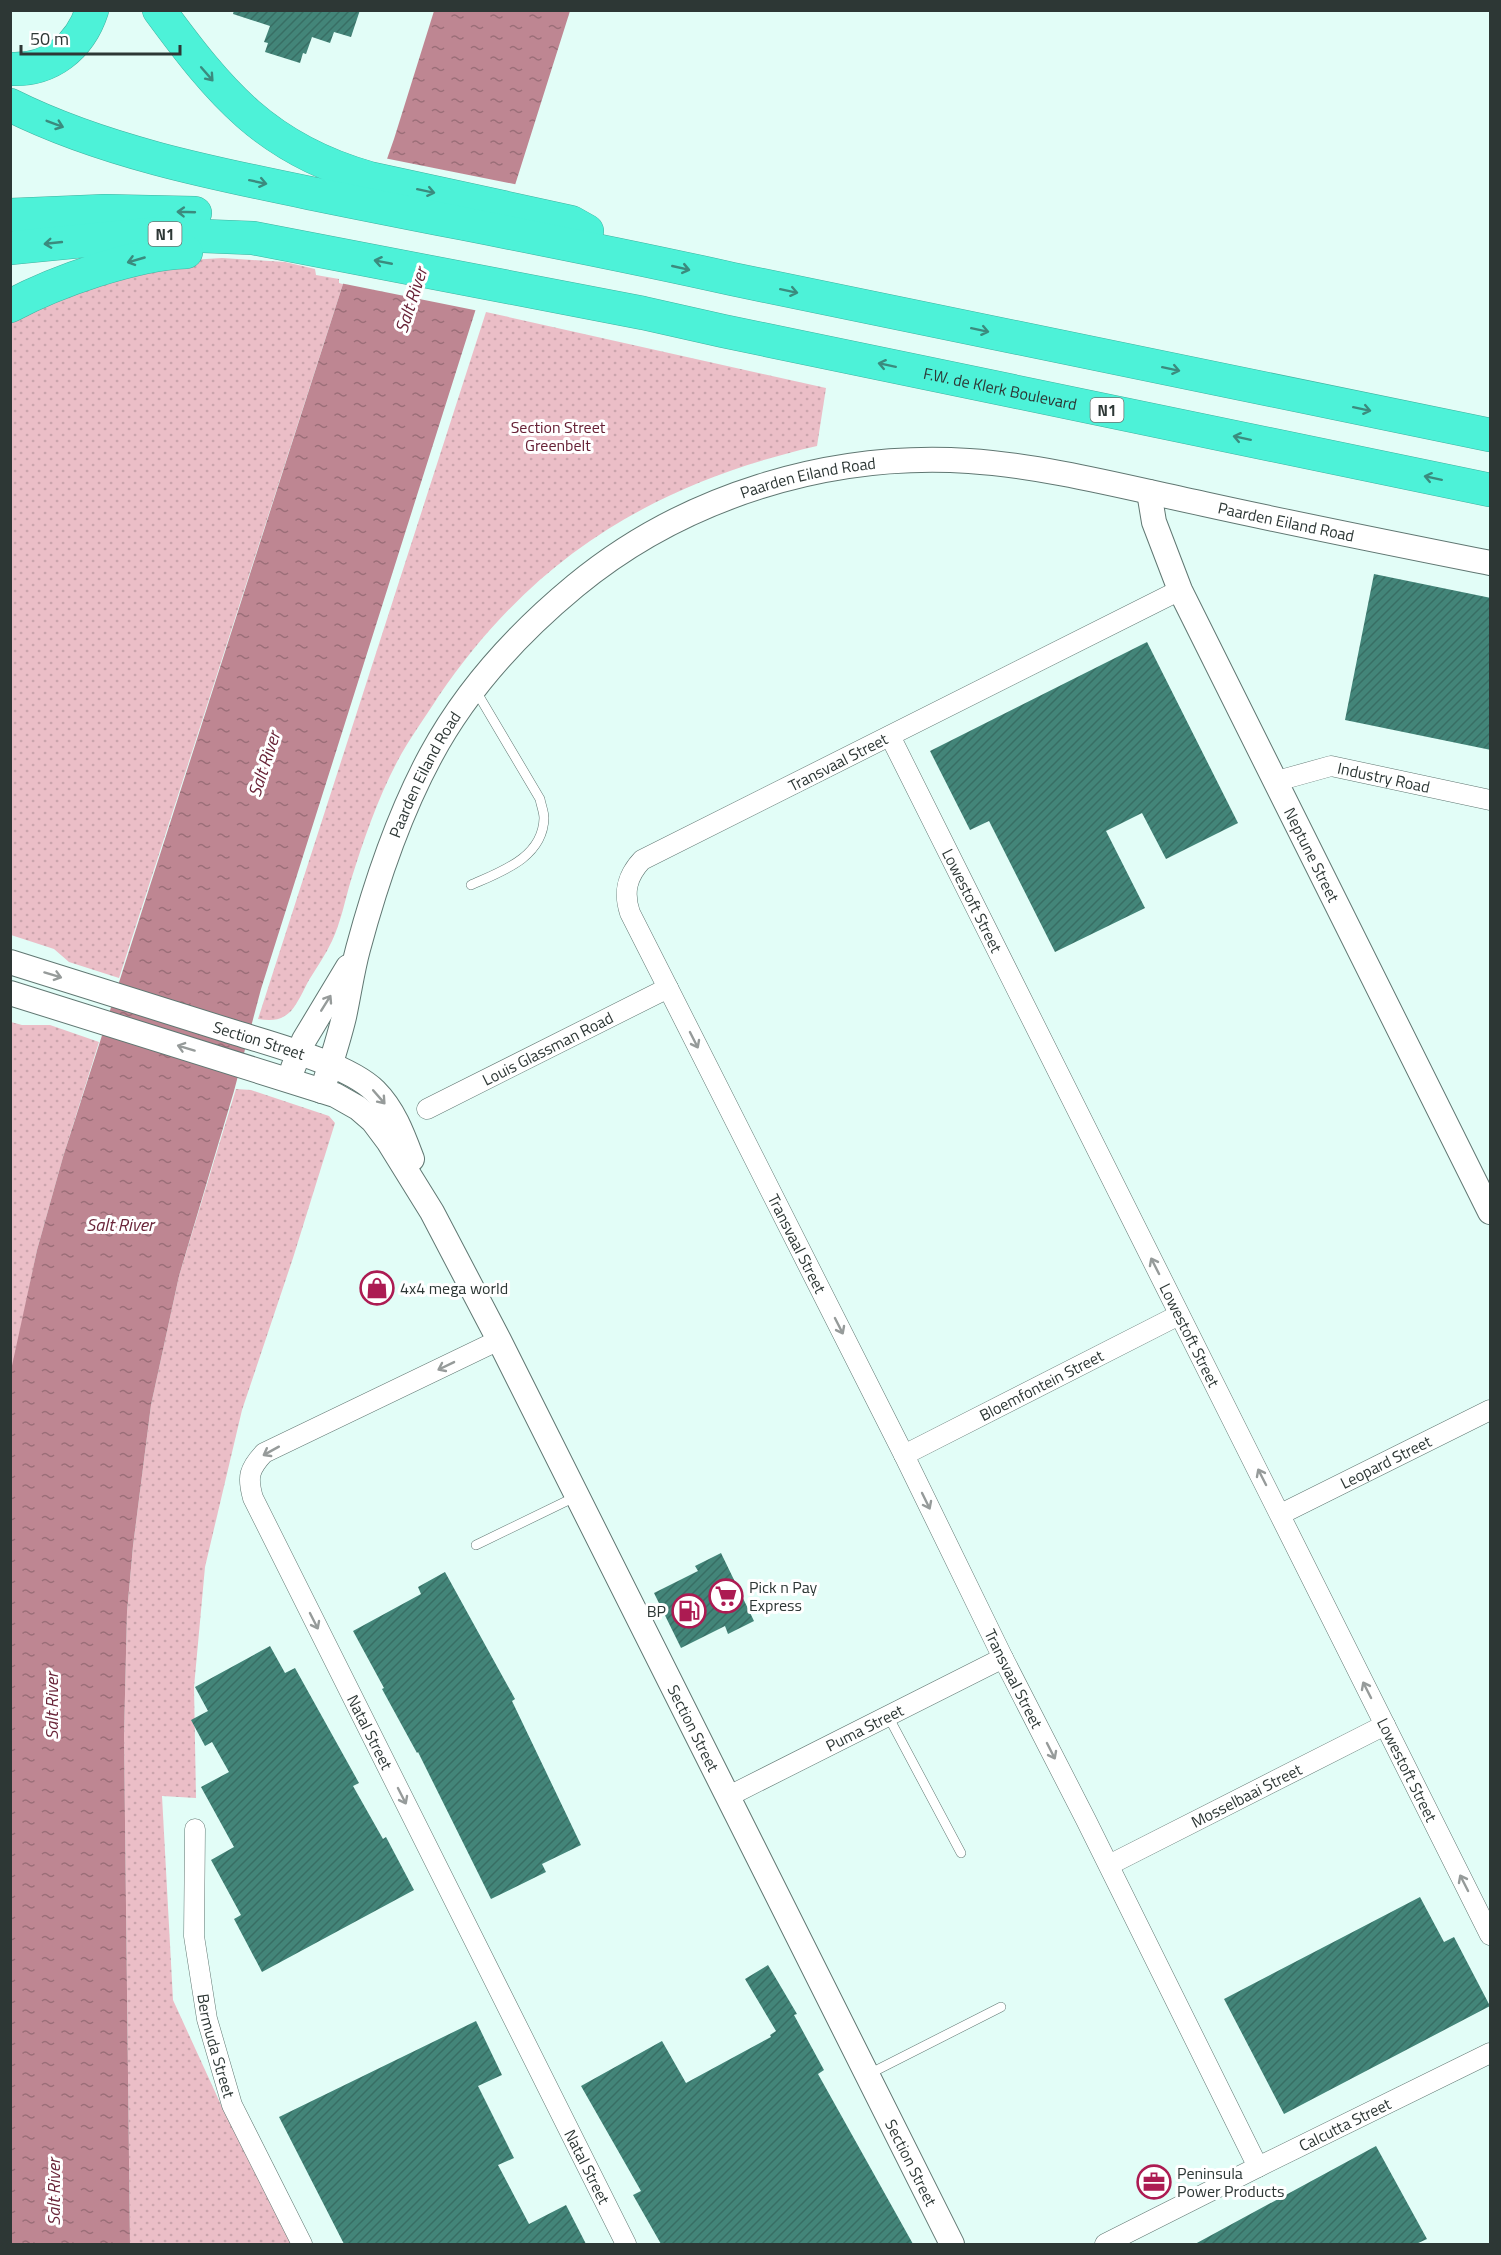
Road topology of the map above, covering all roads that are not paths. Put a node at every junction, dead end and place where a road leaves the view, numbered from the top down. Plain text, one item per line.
1 (92, 10) edge
2 (159, 10) edge
3 (10, 69) edge
4 (10, 105) edge
5 (10, 215) edge
6 (350, 224) junction
7 (10, 248) edge
8 (10, 306) edge
9 (1491, 435) edge
10 (1491, 490) edge
11 (1149, 492) junction
12 (1491, 563) edge
13 (1180, 590) junction
14 (475, 689) junction
15 (890, 736) junction
16 (1277, 781) junction
17 (1491, 800) edge
18 (471, 885) dead end
19 (357, 952) junction
20 (10, 962) edge
21 (668, 988) junction
22 (10, 993) edge
23 (298, 1054) junction
24 (331, 1065) junction
25 (289, 1080) junction
26 (322, 1091) junction
27 (427, 1108) dead end
28 (1488, 1200) edge
29 (432, 1212) junction
30 (1179, 1315) junction
31 (499, 1340) junction
32 (1491, 1410) edge
33 (904, 1455) junction
34 (577, 1496) junction
35 (1281, 1514) junction
36 (476, 1545) dead end
37 (1003, 1658) junction
38 (888, 1716) junction
39 (1385, 1725) junction
40 (727, 1797) junction
41 (195, 1829) dead end
42 (961, 1853) dead end
43 (1109, 1865) junction
44 (1491, 1935) edge
45 (1001, 2007) dead end
46 (1491, 2053) edge
47 (867, 2075) junction
48 (1258, 2167) junction
49 (302, 2244) edge
50 (626, 2244) edge
51 (952, 2244) edge
52 (1105, 2244) edge

1 - 3 highway
2 -> 6 highway
4 -> 6 highway, N1
6 -> 5 highway
6 -> 7 highway, N1
6 -> 8 highway
6 -> 9 highway, N1
10 -> 6 highway, F.W. de Klerk Boulevard / N1
11 - 12 street, Paarden Eiland Road
11 - 13 street, Neptune Street
11 - 14 street, Paarden Eiland Road
13 - 15 street, Transvaal Street
13 - 16 street, Neptune Street
14 - 18 lane
14 - 19 street, Paarden Eiland Road
15 - 21 street, Transvaal Street
30 -> 15 street, Lowestoft Street
16 - 17 street, Industry Road
16 - 28 street, Neptune Street
23 -> 19 street, Paarden Eiland Road
19 - 24 street, Paarden Eiland Road
20 -> 23 street, Section Street
21 - 27 street, Louis Glassman Road
21 -> 33 street, Transvaal Street
25 -> 22 street, Section Street
23 - 24 street, Section Street
23 - 25 street, Paarden Eiland Road
24 - 26 street, Paarden Eiland Road
24 -> 29 street, Section Street
25 - 26 street, Section Street
26 - 29 street, Section Street
29 - 31 street, Section Street
30 - 33 street, Bloemfontein Street
35 -> 30 street, Lowestoft Street
31 - 34 street, Section Street
31 -> 50 street, Natal Street
32 - 35 street, Leopard Street
33 -> 37 street, Transvaal Street
34 - 36 lane
34 - 40 street, Section Street
39 -> 35 street, Lowestoft Street
37 - 38 street, Puma Street
37 -> 43 street, Transvaal Street
38 - 40 street, Puma Street
38 - 42 lane
39 - 43 street, Mosselbaai Street
44 -> 39 street, Lowestoft Street
40 - 47 street, Section Street
41 - 49 street, Bermuda Street
43 - 48 street, Transvaal Street
45 - 47 lane
46 - 48 street, Calcutta Street
47 - 51 street, Section Street
48 - 52 street, Calcutta Street

